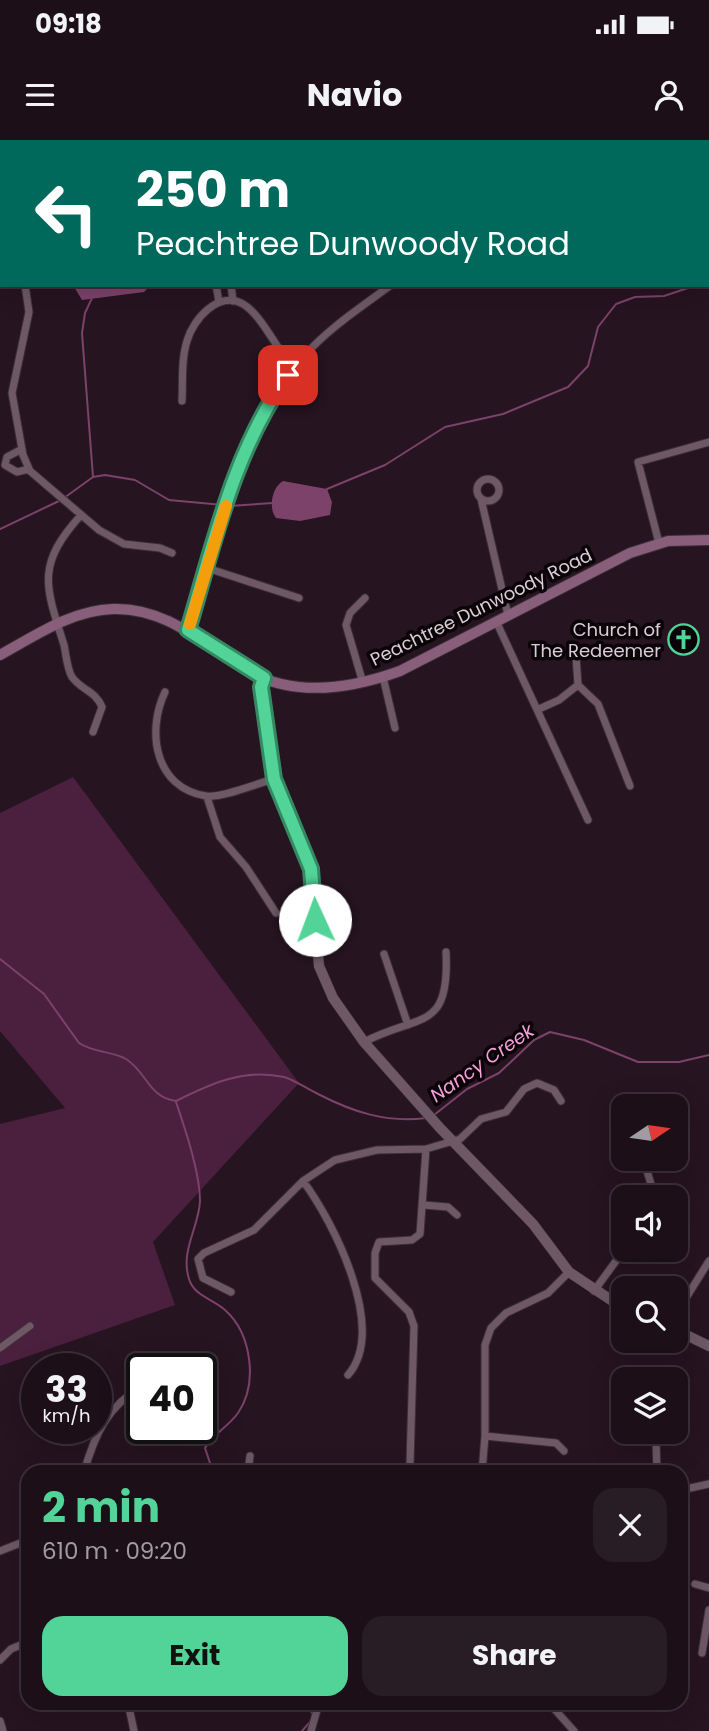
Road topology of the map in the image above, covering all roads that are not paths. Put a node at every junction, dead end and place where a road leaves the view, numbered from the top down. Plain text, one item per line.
1 (25, 287) edge
2 (216, 287) edge
3 (231, 287) edge
4 (387, 287) edge
5 (233, 300) junction
6 (219, 302) junction
7 (294, 368) junction
8 (182, 401) dead end
9 (709, 442) edge
10 (22, 449) junction
11 (29, 469) junction
12 (481, 499) dead end
13 (80, 515) junction
14 (709, 540) edge
15 (659, 543) junction
16 (172, 553) dead end
17 (207, 568) junction
18 (299, 598) dead end
19 (365, 598) dead end
20 (508, 615) junction
21 (496, 621) junction
22 (56, 625) junction
23 (188, 630) junction
24 (0, 655) edge
25 (576, 656) dead end
26 (383, 677) junction
27 (264, 678) junction
28 (363, 683) junction
29 (578, 685) junction
30 (165, 692) dead end
31 (539, 709) junction
32 (395, 728) dead end
33 (93, 732) dead end
34 (274, 779) junction
35 (630, 786) dead end
36 (207, 797) junction
37 (588, 820) dead end
38 (276, 914) dead end
39 (446, 952) dead end
40 (384, 954) dead end
41 (408, 1025) junction
42 (364, 1042) junction
43 (561, 1101) dead end
44 (453, 1141) junction
45 (426, 1149) junction
46 (303, 1181) junction
47 (424, 1205) junction
48 (457, 1214) dead end
49 (615, 1262) edge
50 (709, 1262) edge
51 (569, 1272) junction
52 (594, 1291) junction
53 (231, 1292) dead end
54 (688, 1295) edge
55 (611, 1301) edge
56 (30, 1326) dead end
57 (688, 1336) edge
58 (709, 1346) edge
59 (0, 1348) edge
60 (348, 1375) dead end
61 (126, 1399) edge
62 (485, 1436) junction
63 (656, 1444) edge
64 (564, 1451) dead end
65 (250, 1456) dead end
66 (410, 1463) dead end
67 (86, 1465) edge
68 (249, 1465) edge
69 (483, 1465) edge
70 (657, 1465) edge
71 (709, 1484) edge
72 (688, 1488) edge
73 (21, 1543) edge
74 (0, 1551) edge
75 (695, 1584) dead end
76 (709, 1588) edge
77 (709, 1610) edge
78 (21, 1645) edge
79 (702, 1653) dead end
80 (0, 1660) edge
81 (130, 1710) edge
82 (317, 1710) edge
83 (556, 1710) edge
84 (0, 1721) edge
85 (3, 1731) edge
86 (134, 1731) edge
87 (311, 1731) edge
88 (575, 1731) edge

1 - 10 street
2 - 6 street
3 - 5 street
4 - 7 street
5 - 6 street
5 - 7 street
6 - 8 street
7 - 17 street
9 - 15 street
10 - 11 street
10 - 11 street
11 - 13 street
12 - 20 street
13 - 16 street
13 - 22 street
14 - 15 main road, Peachtree Dunwoody Road
15 - 20 main road, Peachtree Dunwoody Road
17 - 18 street
17 - 23 street
19 - 28 street
20 - 21 main road, Peachtree Dunwoody Road
21 - 26 main road, Peachtree Dunwoody Road
21 - 31 street
22 - 23 main road, Peachtree Dunwoody Road
22 - 24 main road, Peachtree Dunwoody Road
22 - 33 street
23 - 27 main road, Peachtree Dunwoody Road
25 - 29 street
26 - 28 main road, Peachtree Dunwoody Road
26 - 32 street
27 - 28 main road, Peachtree Dunwoody Road
27 - 34 street
29 - 31 street
29 - 35 street
30 - 36 street
31 - 37 street
34 - 36 street
34 - 42 street
36 - 38 street
39 - 41 street
40 - 41 street
41 - 42 street
42 - 44 street
43 - 44 street
44 - 45 street
44 - 51 street
45 - 46 street
45 - 47 street
46 - 53 street
46 - 60 street
47 - 48 street
47 - 66 street
49 - 52 street
50 - 54 street
51 - 52 street
51 - 62 street
52 - 55 street
56 - 59 street
57 - 58 street
61 - 67 street
62 - 64 street
62 - 69 street
63 - 70 street
65 - 68 street
71 - 72 street
73 - 74 street
75 - 76 street
77 - 79 street
78 - 80 street
81 - 86 street
82 - 87 street
83 - 88 street
84 - 85 street

